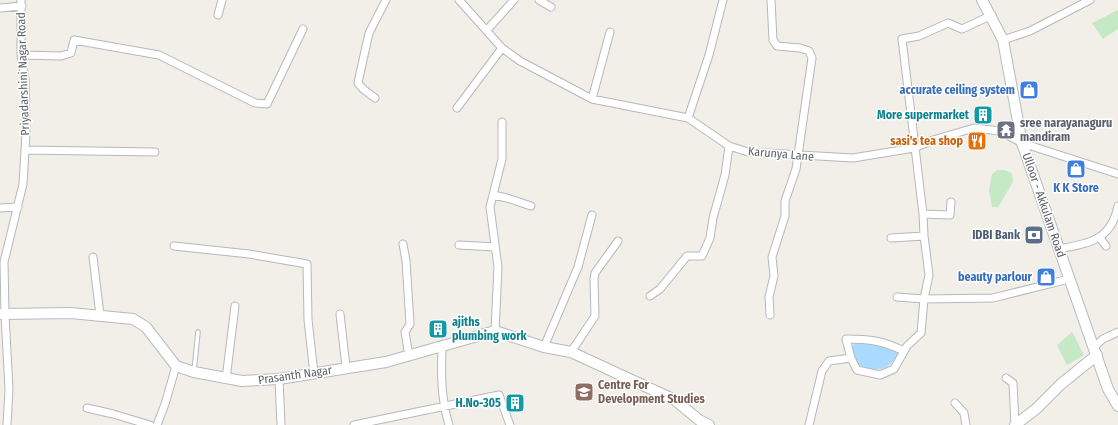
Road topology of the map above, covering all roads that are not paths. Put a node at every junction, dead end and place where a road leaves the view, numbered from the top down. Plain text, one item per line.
1 (222, 0) edge
2 (386, 0) edge
3 (459, 0) edge
4 (514, 0) edge
5 (539, 0) edge
6 (722, 0) edge
7 (771, 0) edge
8 (982, 0) edge
9 (1090, 0) edge
10 (21, 3) edge
11 (551, 7) dead end
12 (0, 8) edge
13 (218, 15) dead end
14 (992, 16) junction
15 (303, 30) dead end
16 (487, 30) junction
17 (610, 32) dead end
18 (1003, 40) junction
19 (502, 48) junction
20 (21, 54) junction
21 (374, 98) dead end
22 (592, 99) junction
23 (457, 108) dead end
24 (688, 118) junction
25 (502, 122) dead end
26 (1022, 143) junction
27 (729, 146) junction
28 (914, 148) junction
29 (25, 150) junction
30 (155, 152) dead end
31 (796, 156) junction
32 (1118, 174) edge
33 (493, 195) junction
34 (951, 202) dead end
35 (531, 206) dead end
36 (1118, 206) edge
37 (18, 207) junction
38 (0, 208) edge
39 (923, 214) junction
40 (592, 215) dead end
41 (924, 236) junction
42 (891, 238) dead end
43 (1100, 238) junction
44 (618, 241) dead end
45 (403, 244) dead end
46 (459, 245) dead end
47 (174, 246) dead end
48 (1106, 246) dead end
49 (495, 248) junction
50 (1059, 250) junction
51 (93, 257) dead end
52 (1069, 280) junction
53 (650, 296) dead end
54 (897, 297) dead end
55 (924, 298) junction
56 (235, 306) dead end
57 (2, 314) edge
58 (340, 314) dead end
59 (100, 315) junction
60 (770, 315) dead end
61 (495, 331) junction
62 (198, 332) dead end
63 (1118, 332) edge
64 (544, 346) junction
65 (442, 347) junction
66 (904, 351) junction
67 (1095, 351) junction
68 (571, 352) junction
69 (409, 356) junction
70 (850, 358) junction
71 (176, 366) junction
72 (346, 367) junction
73 (194, 372) junction
74 (314, 374) junction
75 (1006, 378) dead end
76 (226, 379) junction
77 (279, 379) junction
78 (954, 403) dead end
79 (1118, 406) edge
80 (443, 407) junction
81 (86, 408) dead end
82 (375, 422) edge
83 (7, 425) edge
84 (150, 425) edge
85 (156, 425) edge
86 (281, 425) edge
87 (354, 425) edge
88 (449, 425) edge
89 (510, 425) edge
90 (709, 425) edge
91 (809, 425) edge
92 (966, 425) edge
93 (1015, 425) edge

1 - 13 street
2 - 21 street
3 - 16 street, Karunya Lane
4 - 16 street
5 - 11 street
6 - 24 street
7 - 31 street
8 - 14 street, Ulloor - Akkulam Road
9 - 18 street
10 - 12 street
10 - 20 street, Priyadarshini Nagar Road
14 - 18 street, Ulloor - Akkulam Road
14 - 28 street
15 - 20 street
16 - 19 street, Karunya Lane
17 - 22 street
18 - 26 street, Ulloor - Akkulam Road
19 - 22 street, Karunya Lane
19 - 23 street
20 - 29 street, Priyadarshini Nagar Road
22 - 24 street, Karunya Lane
24 - 27 street, Karunya Lane
25 - 33 street
26 - 28 street, Karunya Lane
26 - 32 street, Karunya Lane
26 - 50 street, Ulloor - Akkulam Road
27 - 31 street, Karunya Lane
27 - 53 street
28 - 31 street, Karunya Lane
28 - 39 street
29 - 30 street
29 - 37 street, Priyadarshini Nagar Road
31 - 60 street
33 - 35 street
33 - 49 street
34 - 39 street
36 - 43 street
37 - 38 street
37 - 57 street, Priyadarshini Nagar Road
39 - 41 street
40 - 64 street
41 - 42 street
41 - 55 street
43 - 48 street
43 - 50 street
44 - 68 street
45 - 69 street
46 - 49 street
47 - 74 street
49 - 61 street
50 - 52 street, Ulloor - Akkulam Road
51 - 59 street
52 - 55 street
52 - 67 street, Ulloor - Akkulam Road
54 - 55 street
55 - 66 street
56 - 76 street
57 - 59 street
57 - 83 street, Priyadarshini Nagar Road
58 - 72 street
59 - 71 street
61 - 64 street
61 - 65 street, Prasanth Nagar
62 - 73 lane
63 - 67 street
64 - 68 street
65 - 69 street, Prasanth Nagar
65 - 80 street
66 - 70 street
66 - 70 street
67 - 79 street, Ulloor - Akkulam Road
67 - 93 street
68 - 90 street
69 - 72 street, Prasanth Nagar
70 - 91 street
71 - 73 street, Prasanth Nagar
71 - 85 street
72 - 74 street, Prasanth Nagar
73 - 76 street, Prasanth Nagar
74 - 77 street, Prasanth Nagar
75 - 93 street
76 - 77 street, Prasanth Nagar
77 - 86 street
78 - 92 street
80 - 82 street
80 - 88 street
80 - 89 street
81 - 84 street
82 - 87 street

